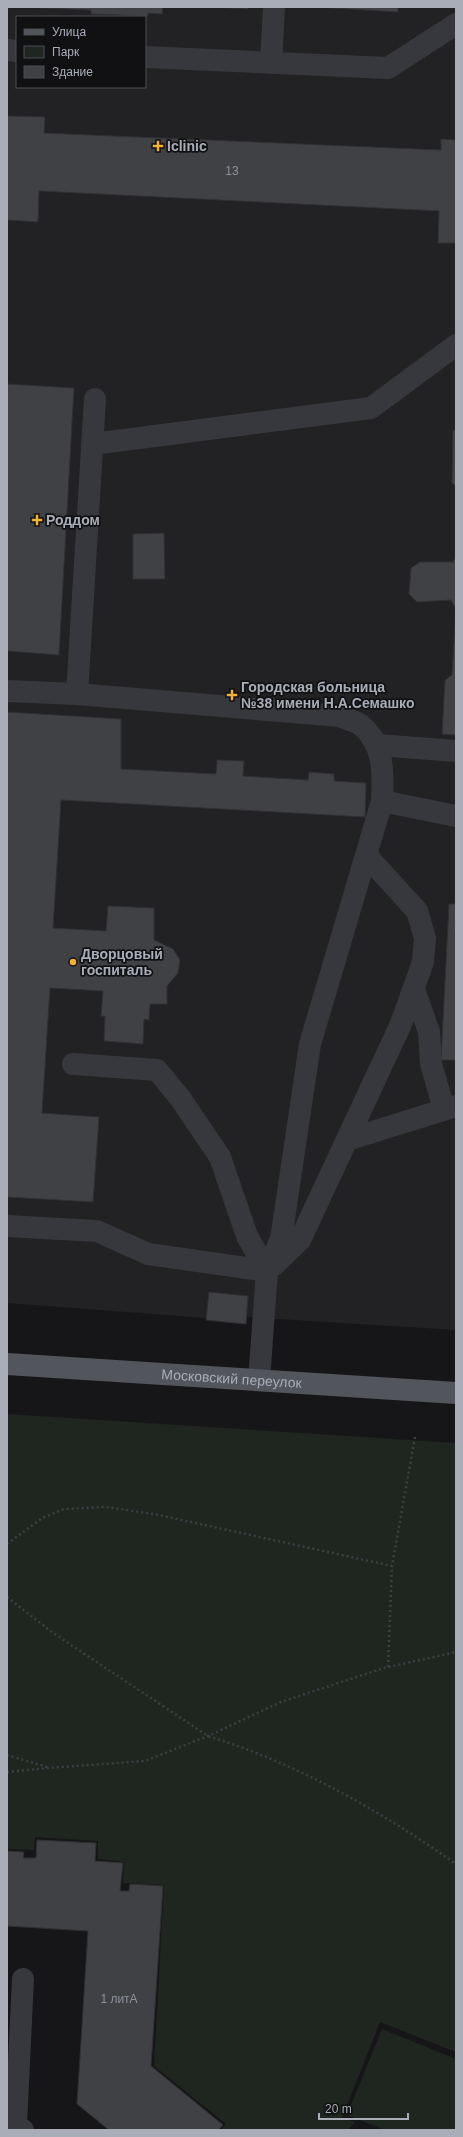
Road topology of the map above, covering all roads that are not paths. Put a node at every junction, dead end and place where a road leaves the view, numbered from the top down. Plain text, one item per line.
1 (274, 7) edge
2 (456, 27) edge
3 (146, 57) edge
4 (272, 63) junction
5 (456, 345) edge
6 (95, 399) dead end
7 (93, 444) junction
8 (7, 691) edge
9 (77, 694) junction
10 (378, 745) junction
11 (456, 751) edge
12 (382, 801) junction
13 (456, 816) edge
14 (366, 855) junction
15 (414, 989) junction
16 (73, 1064) dead end
17 (450, 1108) edge
18 (347, 1140) junction
19 (7, 1226) edge
20 (267, 1271) junction
21 (7, 1364) edge
22 (258, 1380) junction
23 (456, 1393) edge
24 (23, 1979) dead end
25 (23, 2130) edge

1 - 4 lane
2 - 4 lane
3 - 4 lane
5 - 7 lane
6 - 7 lane
7 - 9 lane
8 - 9 lane
9 - 10 lane
10 - 11 lane
10 - 12 lane
12 - 13 lane
12 - 14 lane
14 - 15 lane
14 - 20 lane
15 - 17 lane
15 - 18 lane
16 - 20 lane
17 - 18 lane
18 - 20 lane
19 - 20 lane
20 - 22 lane
21 - 22 main road, Московский переулок
22 - 23 main road, Московский переулок
24 - 25 lane

